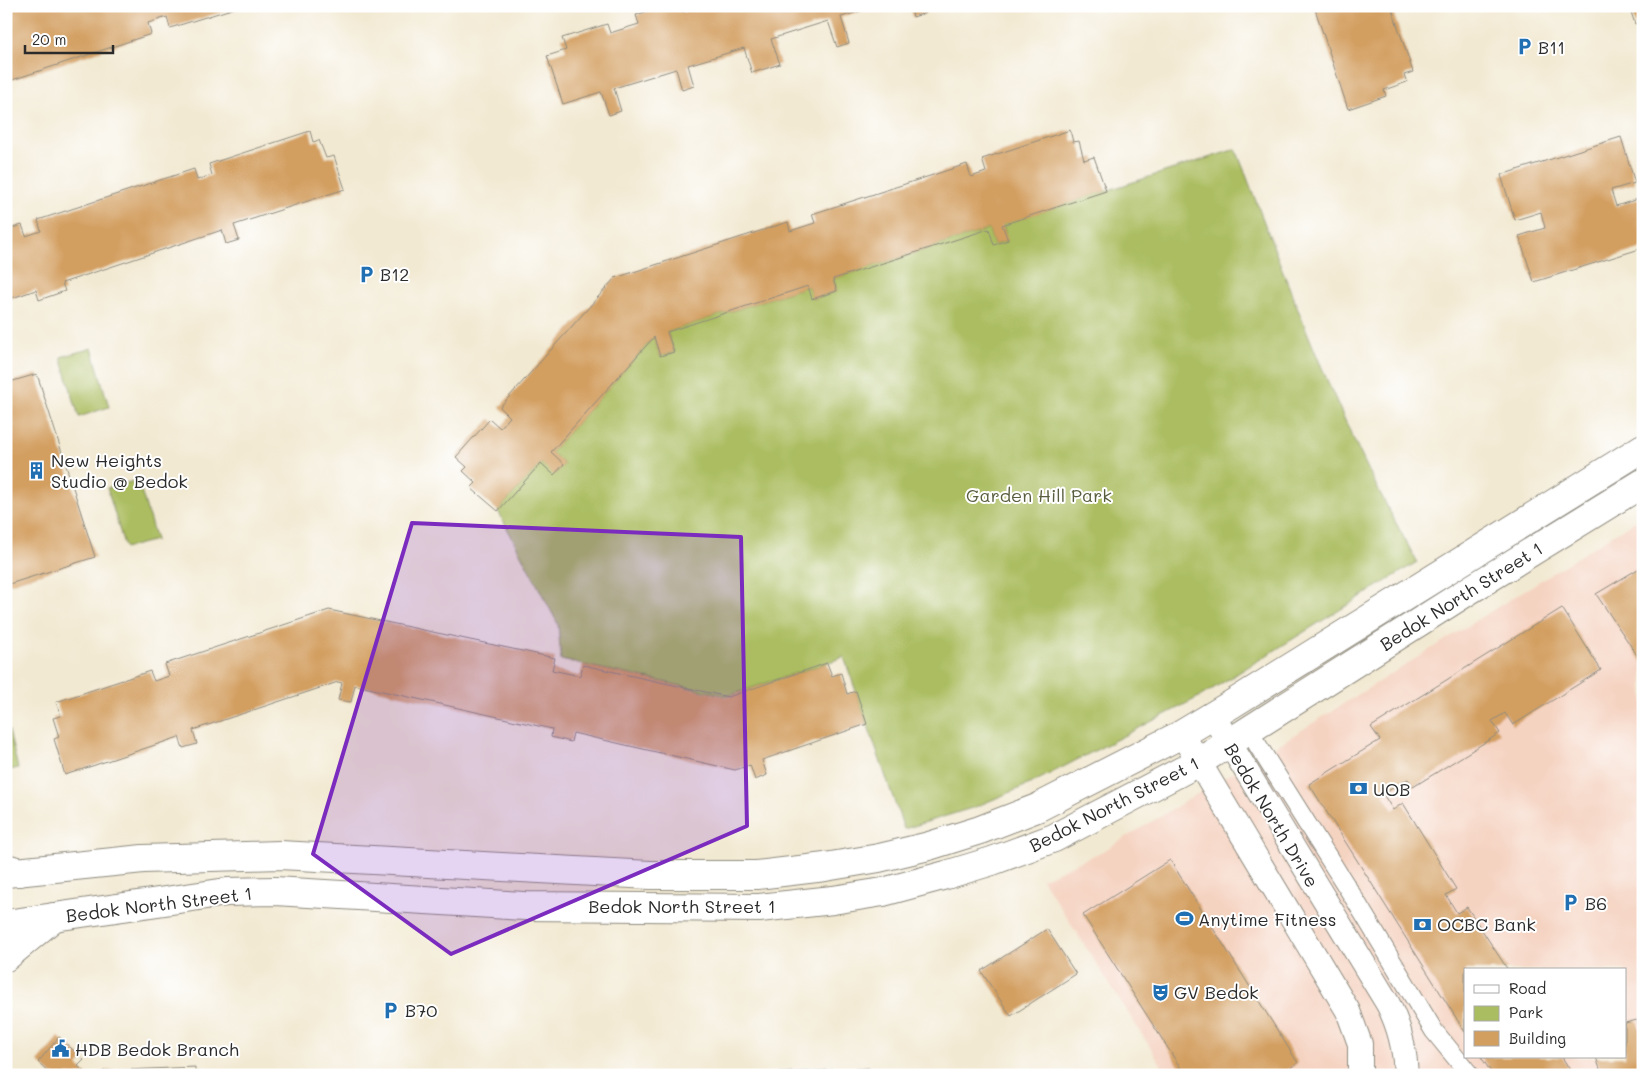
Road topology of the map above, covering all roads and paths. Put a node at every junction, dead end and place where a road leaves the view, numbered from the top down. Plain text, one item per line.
1 (1643, 448) edge
2 (1643, 483) edge
3 (1213, 716) junction
4 (1182, 734) junction
5 (1229, 743) junction
6 (1257, 744) dead end
7 (1199, 762) junction
8 (11, 871) edge
9 (54, 917) junction
10 (6, 924) edge
11 (6, 957) edge
12 (1360, 1075) edge
13 (1406, 1075) edge
14 (1470, 1075) edge

1 - 3 street, Bedok North Street 1
2 - 5 street, Bedok North Street 1
3 - 4 street, Bedok North Street 1
3 - 5 street, Bedok North Drive
4 - 7 street, Bedok North Drive
4 - 8 street, Bedok North Street 1
5 - 7 street, Bedok North Street 1
5 - 13 street, Bedok North Drive
6 - 14 street
7 - 9 street, Bedok North Street 1
7 - 12 street, Bedok North Drive
9 - 10 street, Bedok North Street 1
9 - 11 street

